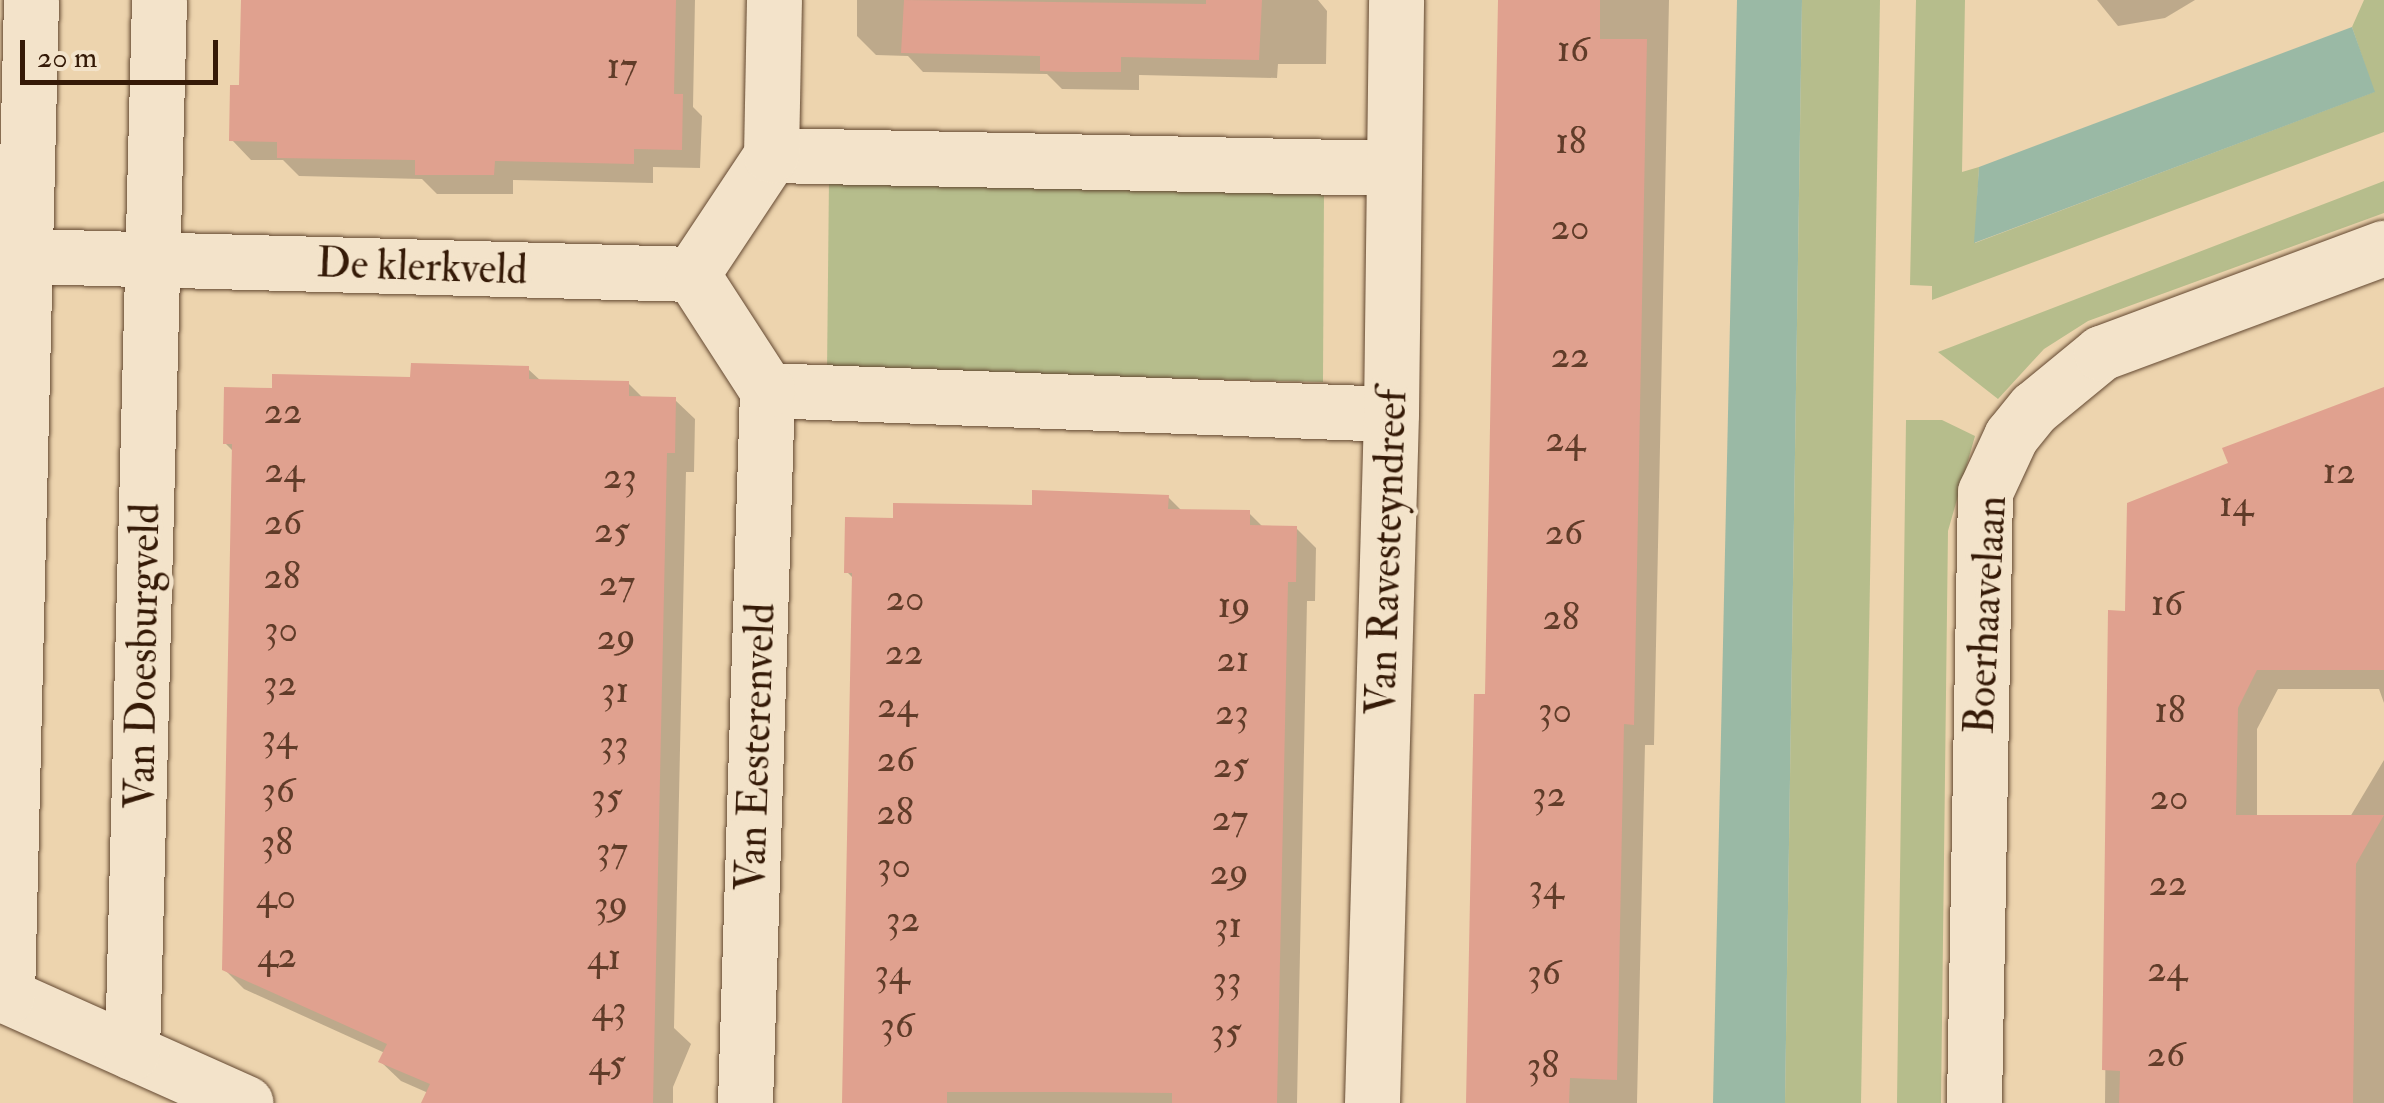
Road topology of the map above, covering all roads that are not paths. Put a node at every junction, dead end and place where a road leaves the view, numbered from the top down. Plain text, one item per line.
1 (31, 0) edge
2 (159, 0) edge
3 (774, 0) edge
4 (1396, 0) edge
5 (772, 155) junction
6 (1393, 168) junction
7 (2384, 248) edge
8 (28, 256) junction
9 (153, 260) junction
10 (692, 274) junction
11 (767, 390) junction
12 (1391, 414) junction
13 (3, 994) edge
14 (132, 1052) junction
15 (246, 1103) edge
16 (745, 1103) edge
17 (1372, 1103) edge
18 (1974, 1103) edge

1 - 8 street
2 - 9 street, Van Doesburgveld
3 - 5 street
4 - 6 street, Van Ravesteyndreef
5 - 6 street
5 - 10 street
6 - 12 street, Van Ravesteyndreef
7 - 18 street, Boerhaavelaan
8 - 9 street
8 - 13 street
9 - 10 street, De klerkveld
9 - 14 street, Van Doesburgveld
10 - 11 street
11 - 12 street
11 - 16 street, Van Eesterenveld
12 - 17 street, Van Ravesteyndreef
13 - 14 street
14 - 15 street

